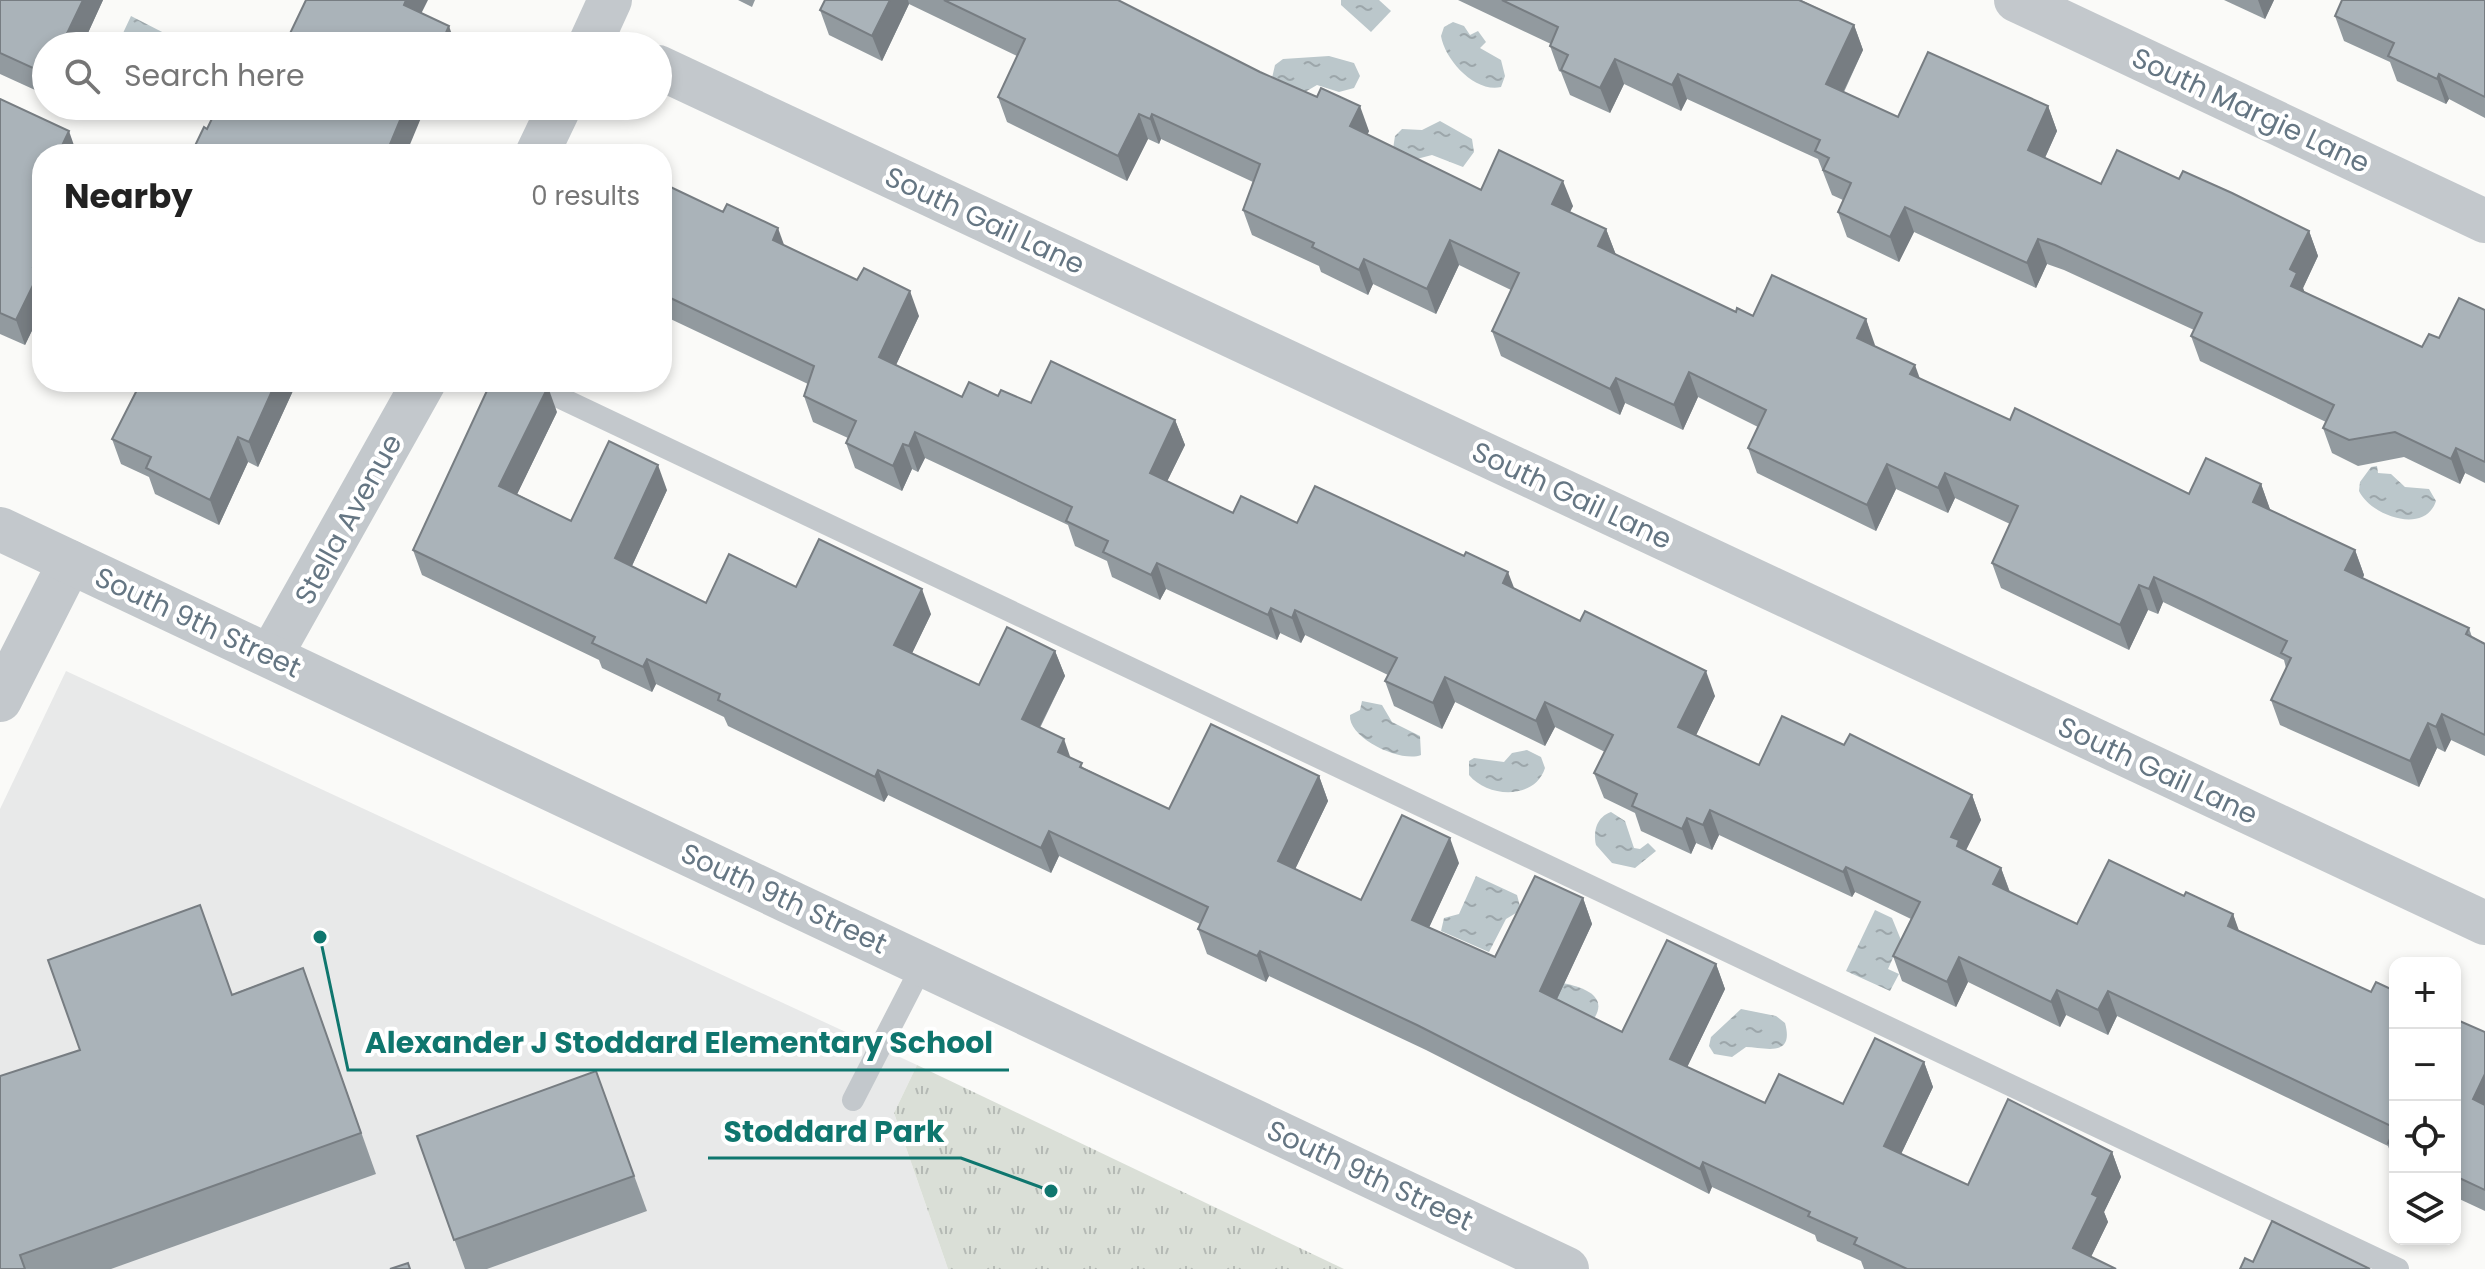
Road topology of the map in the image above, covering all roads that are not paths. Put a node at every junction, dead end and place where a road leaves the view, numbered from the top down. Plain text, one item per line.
1 (2016, 0) edge
2 (672, 74) edge
3 (553, 120) edge
4 (542, 144) edge
5 (2485, 221) edge
6 (418, 392) edge
7 (548, 392) edge
8 (0, 529) edge
9 (70, 562) junction
10 (271, 655) junction
11 (0, 700) edge
12 (2485, 923) edge
13 (923, 964) junction
14 (853, 1100) dead end
15 (1567, 1269) edge
16 (2398, 1269) edge

1 - 5 street, South Margie Lane
2 - 12 street, South Gail Lane
3 - 4 street
6 - 10 street, Stella Avenue
7 - 16 lane
8 - 9 street, South 9th Street
9 - 10 street, South 9th Street
9 - 11 street
10 - 13 street, South 9th Street
13 - 14 lane
13 - 15 street, South 9th Street

